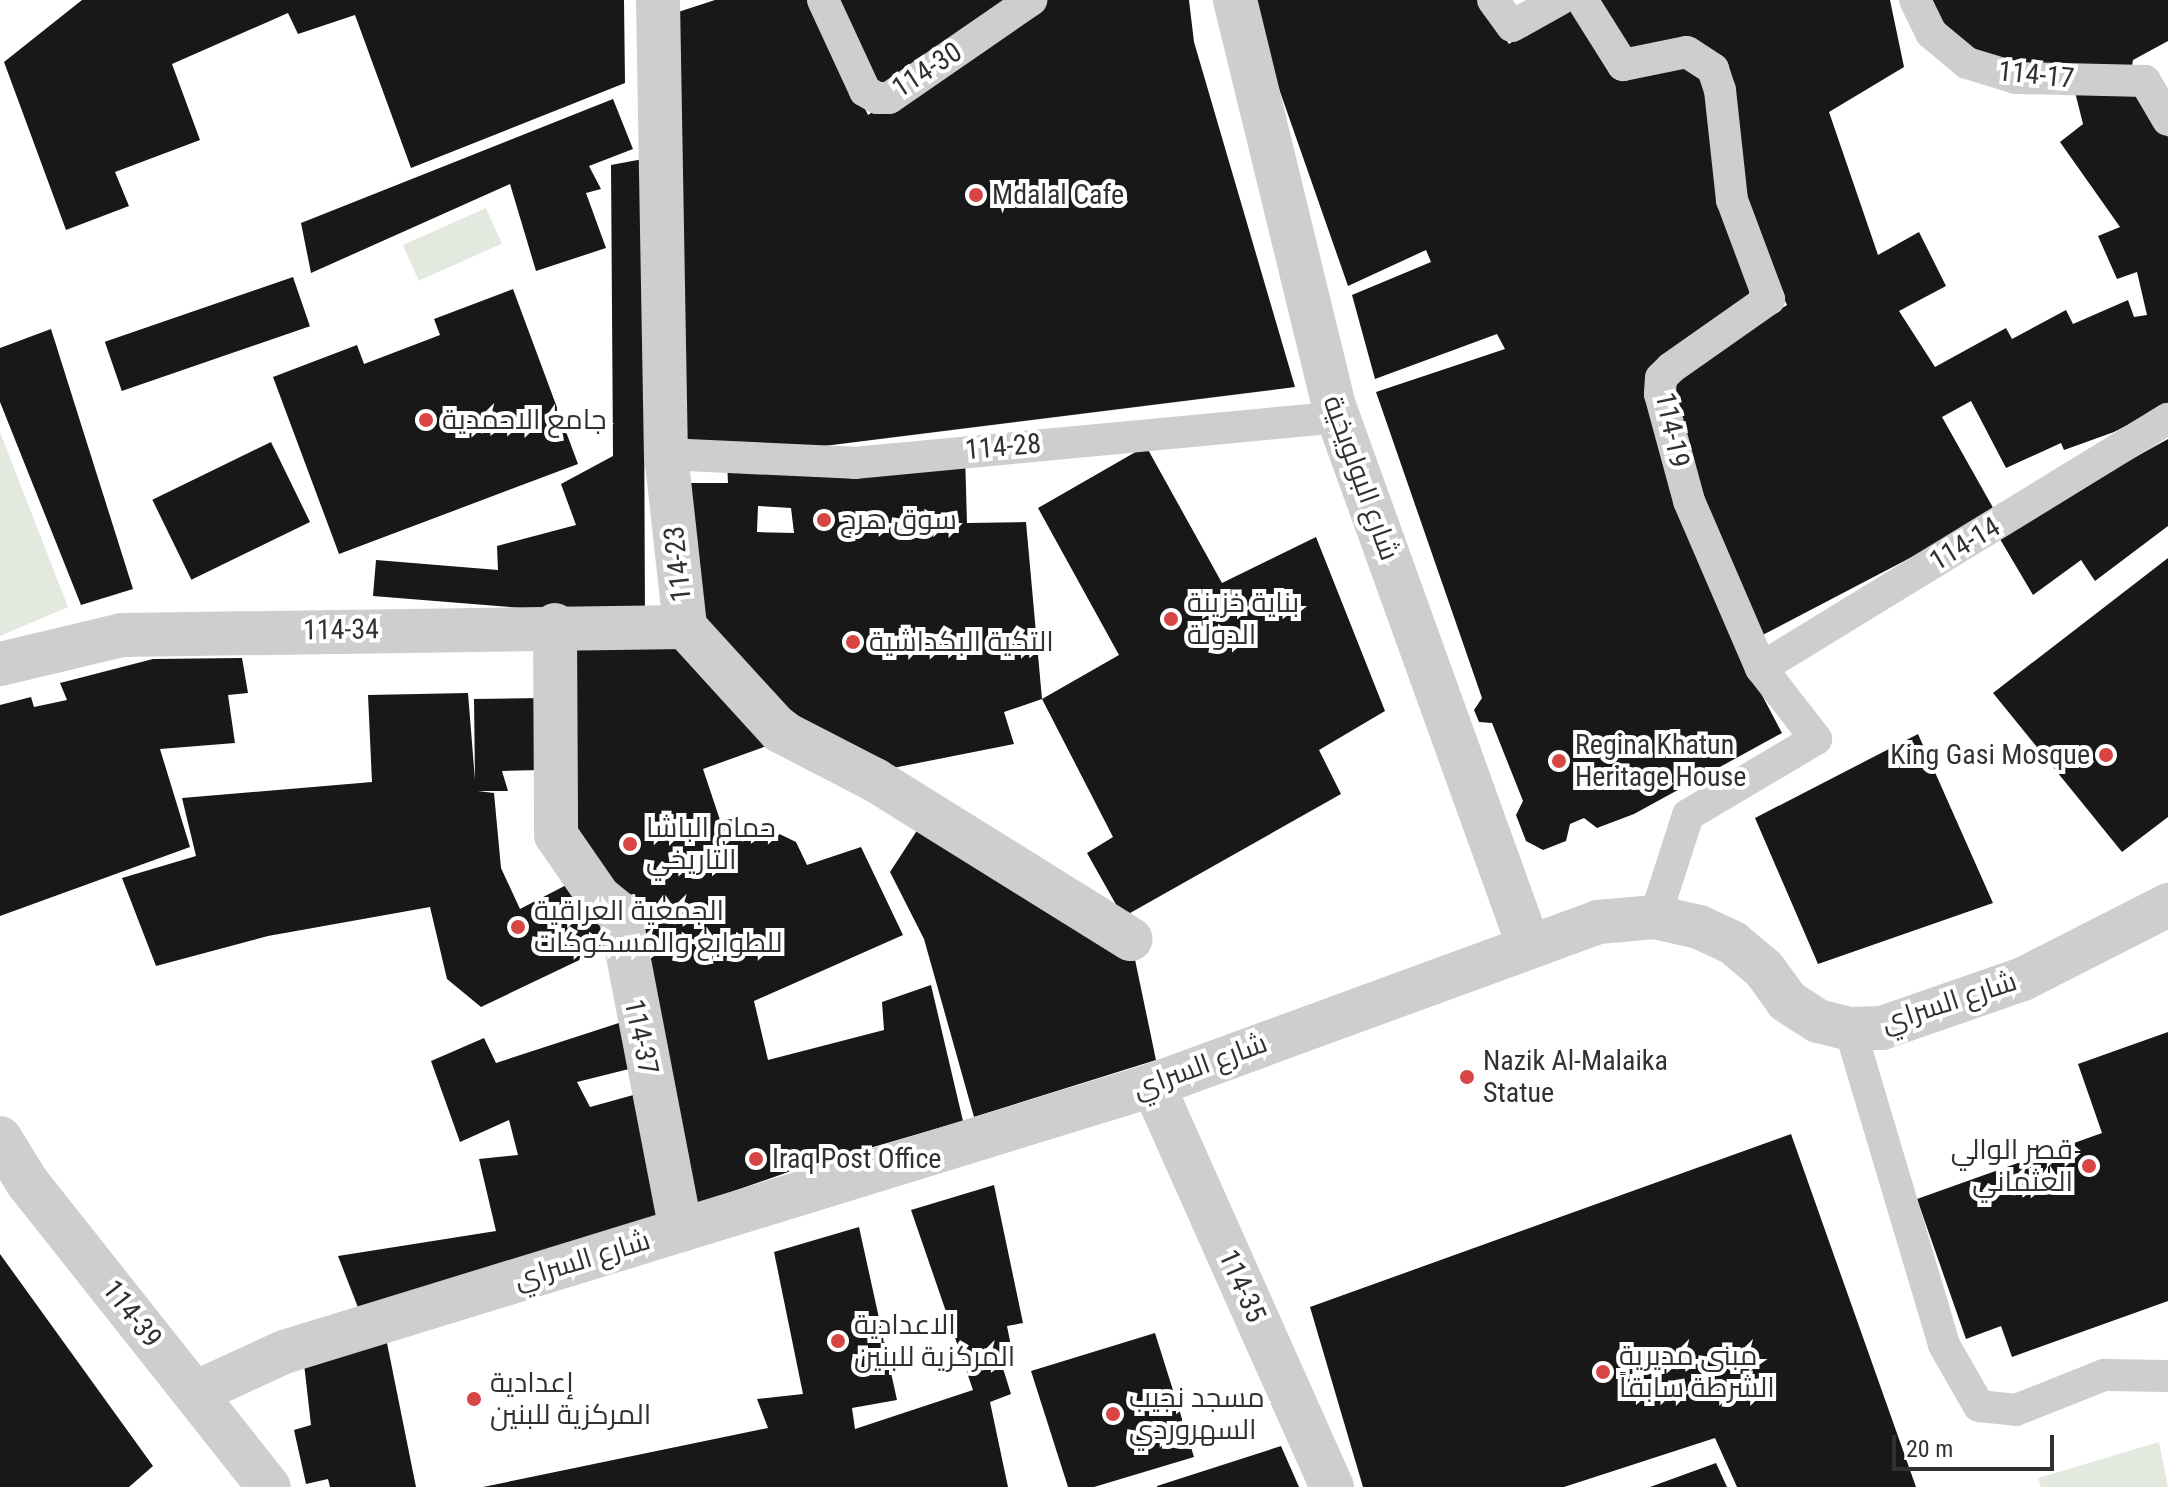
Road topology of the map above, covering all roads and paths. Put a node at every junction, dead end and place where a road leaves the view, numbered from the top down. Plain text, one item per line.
1 (823, 0) edge
2 (1031, 0) edge
3 (1235, 0) edge
4 (1493, 0) edge
5 (1559, 0) edge
6 (1582, 0) edge
7 (1915, 0) edge
8 (665, 2) edge
9 (2168, 120) edge
10 (1340, 417) junction
11 (2168, 419) edge
12 (666, 454) junction
13 (555, 625) junction
14 (685, 627) junction
15 (0, 664) edge
16 (1761, 668) junction
17 (2168, 905) edge
18 (1655, 917) junction
19 (1130, 939) dead end
20 (1528, 944) junction
21 (1850, 1029) junction
22 (1153, 1085) junction
23 (0, 1138) edge
24 (681, 1230) junction
25 (2168, 1376) edge
26 (197, 1392) junction
27 (269, 1487) edge
28 (1332, 1487) edge

1 - 2 lane, 114-30
3 - 10 street, شارع البولويخية
4 - 5 lane
6 - 16 lane, 114-19
7 - 9 lane, 114-17
8 - 12 street, 114-23
10 - 12 lane, 114-28
10 - 20 street, شارع البولويخية
11 - 16 lane, 114-14
12 - 14 street, 114-23
13 - 14 street, 114-34
13 - 15 street, 114-34
13 - 24 street, 114-37
14 - 19 street, 114-23
16 - 18 lane, 114-19
17 - 21 street, شارع السراي
18 - 20 street, شارع السراي
18 - 21 street, شارع السراي
20 - 22 street, شارع السراي
21 - 25 lane
22 - 24 street, شارع السراي
22 - 28 street, 114-35
23 - 26 street, 114-39
24 - 26 street, شارع السراي
26 - 27 street, 114-39

